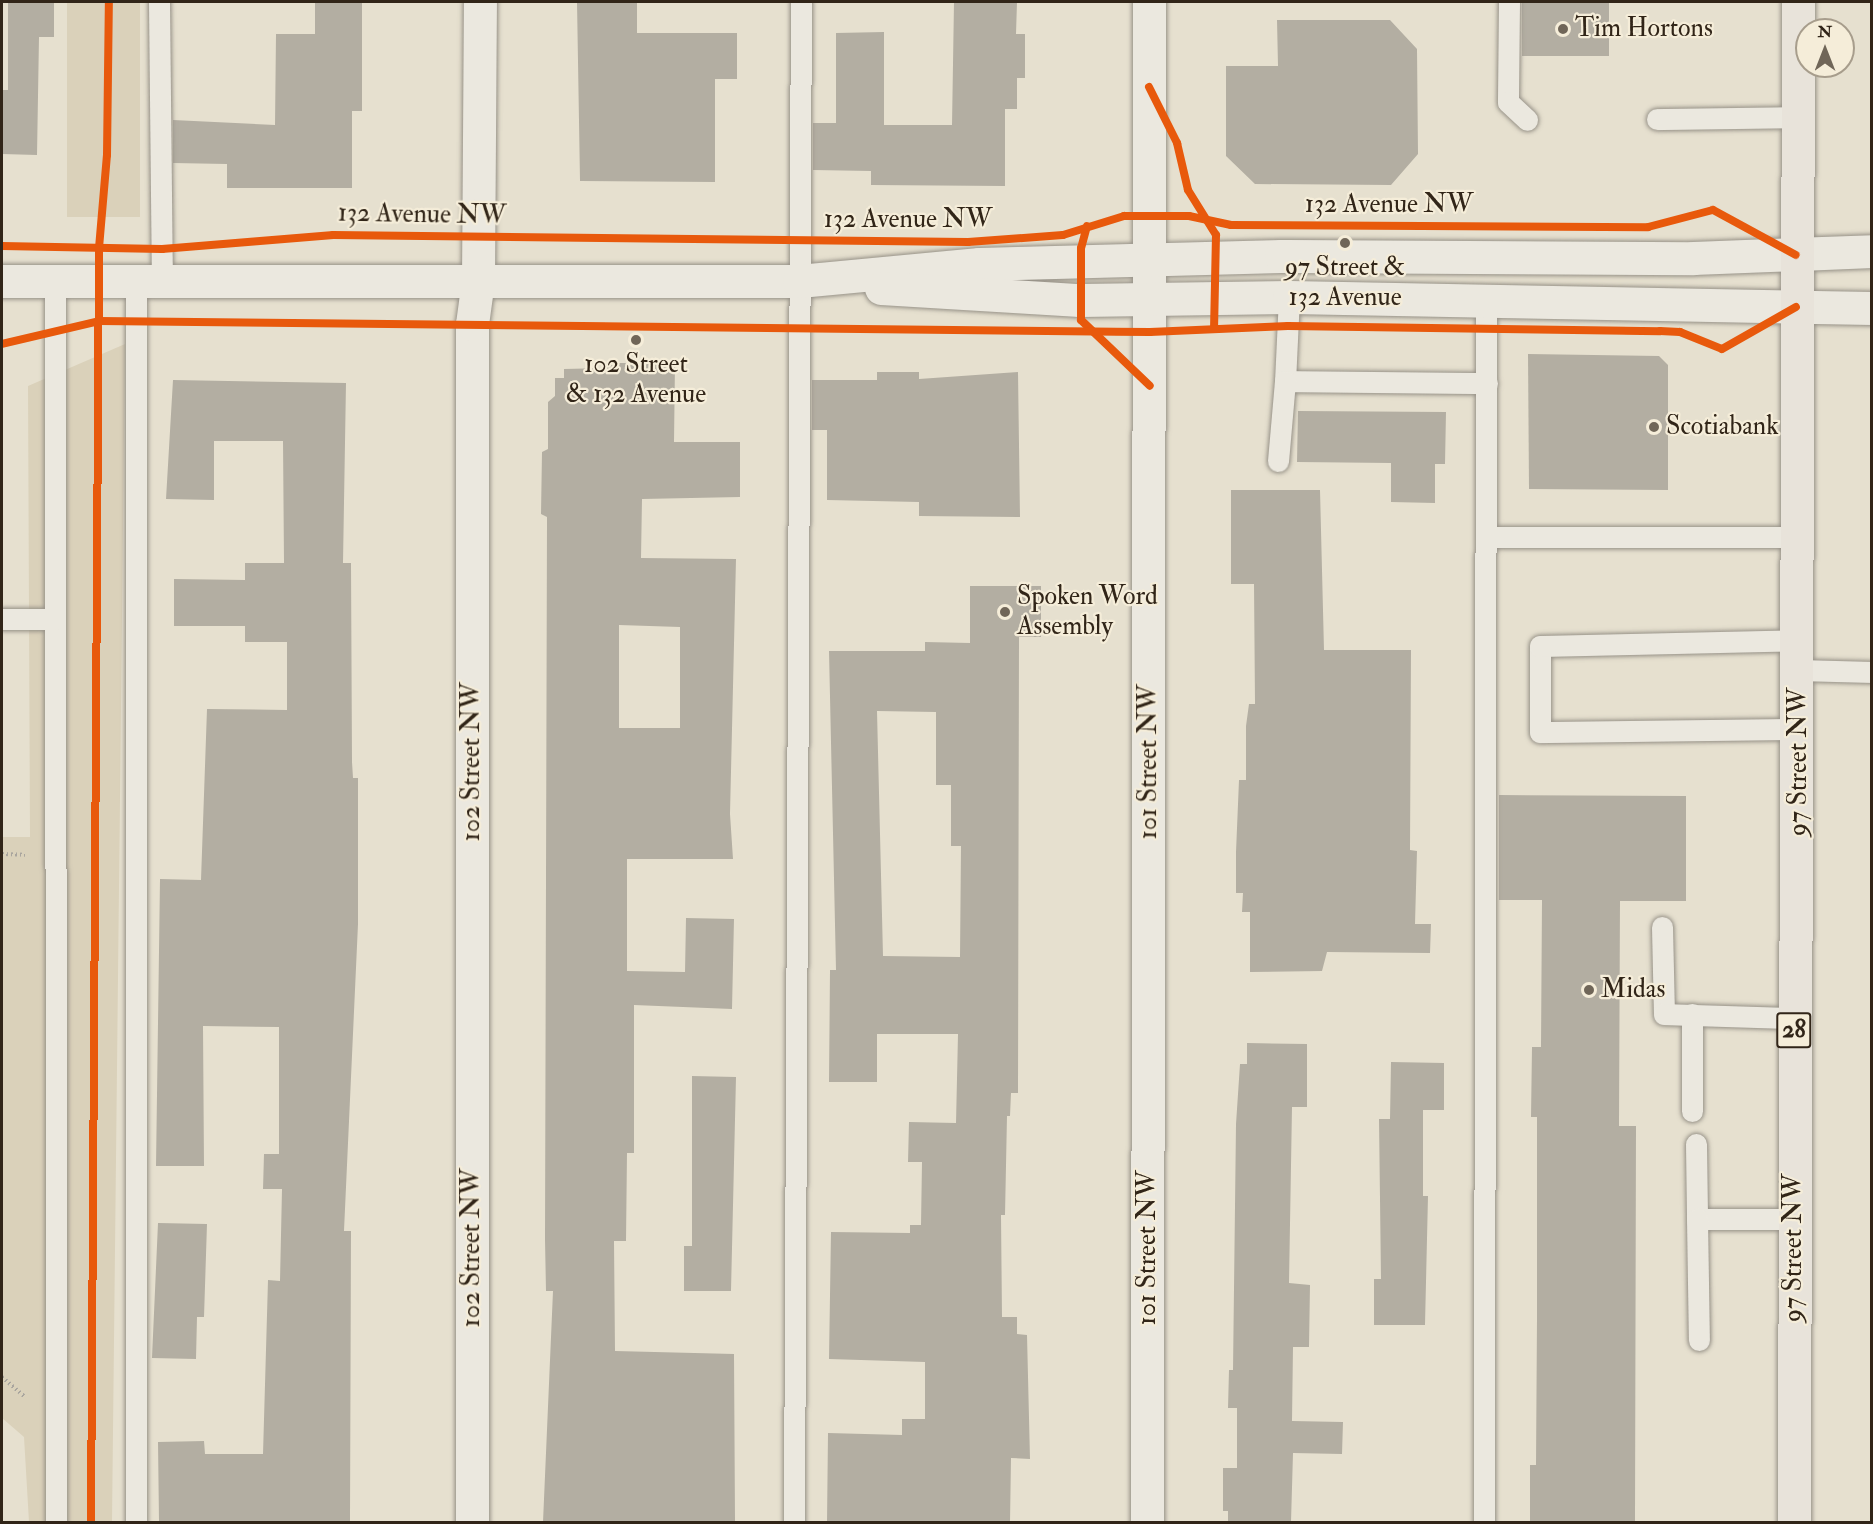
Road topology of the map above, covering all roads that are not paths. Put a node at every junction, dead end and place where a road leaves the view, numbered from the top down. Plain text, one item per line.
1 (159, 2) edge
2 (480, 2) edge
3 (801, 2) edge
4 (1149, 2) edge
5 (1509, 2) edge
6 (1798, 2) edge
7 (1797, 117) junction
8 (1657, 119) dead end
9 (1527, 120) dead end
10 (1872, 251) edge
11 (1796, 255) junction
12 (1150, 260) junction
13 (55, 279) junction
14 (149, 280) junction
15 (478, 280) junction
16 (2, 281) edge
17 (799, 281) junction
18 (1289, 297) junction
19 (1150, 300) junction
20 (1486, 300) junction
21 (1796, 307) junction
22 (1872, 308) edge
23 (1285, 381) junction
24 (1487, 383) junction
25 (1278, 461) dead end
26 (1487, 537) junction
27 (1798, 537) junction
28 (2, 619) edge
29 (55, 619) junction
30 (1799, 655) junction
31 (1872, 672) edge
32 (1799, 729) junction
33 (1662, 927) dead end
34 (1692, 1014) junction
35 (1794, 1018) junction
36 (1692, 1111) dead end
37 (1696, 1143) dead end
38 (1697, 1219) junction
39 (1794, 1219) junction
40 (1699, 1340) dead end
41 (56, 1522) edge
42 (136, 1522) edge
43 (472, 1522) edge
44 (794, 1522) edge
45 (1147, 1522) edge
46 (1484, 1522) edge
47 (1794, 1522) edge

1 - 14 lane
2 - 15 street, 102 Street NW
3 - 17 lane
4 - 12 street, 101 Street NW
5 - 9 lane
6 - 7 main road, 97 Street NW
7 - 8 lane
7 - 11 main road, 97 Street NW
10 - 11 street, 132 Avenue NW
11 - 12 street, 132 Avenue NW
11 - 21 main road, 97 Street NW
12 - 17 street, 132 Avenue NW
12 - 19 street, 101 Street NW
13 - 14 street, 132 Avenue NW
13 - 16 street, 132 Avenue NW
13 - 29 lane
14 - 15 street, 132 Avenue NW
14 - 42 lane
15 - 17 street, 132 Avenue NW
15 - 43 street, 102 Street NW
17 - 19 street, 132 Avenue NW
17 - 44 lane
18 - 19 street, 132 Avenue NW
18 - 20 street, 132 Avenue NW
18 - 23 lane
19 - 45 street, 101 Street NW
20 - 21 street, 132 Avenue NW
20 - 24 lane
21 - 22 street, 132 Avenue NW
21 - 27 main road, 97 Street NW
23 - 24 lane
23 - 25 lane
24 - 26 lane
26 - 27 lane
26 - 46 lane
27 - 30 main road, 97 Street NW / 28
28 - 29 lane
29 - 41 lane
30 - 31 lane
30 - 32 main road, 97 Street NW / 28
30 - 32 lane
32 - 35 main road, 97 Street NW / 28
33 - 34 lane
34 - 35 lane
34 - 36 lane
35 - 39 main road, 97 Street NW / 28
37 - 38 lane
38 - 39 lane
38 - 40 lane
39 - 47 main road, 97 Street NW / 28

